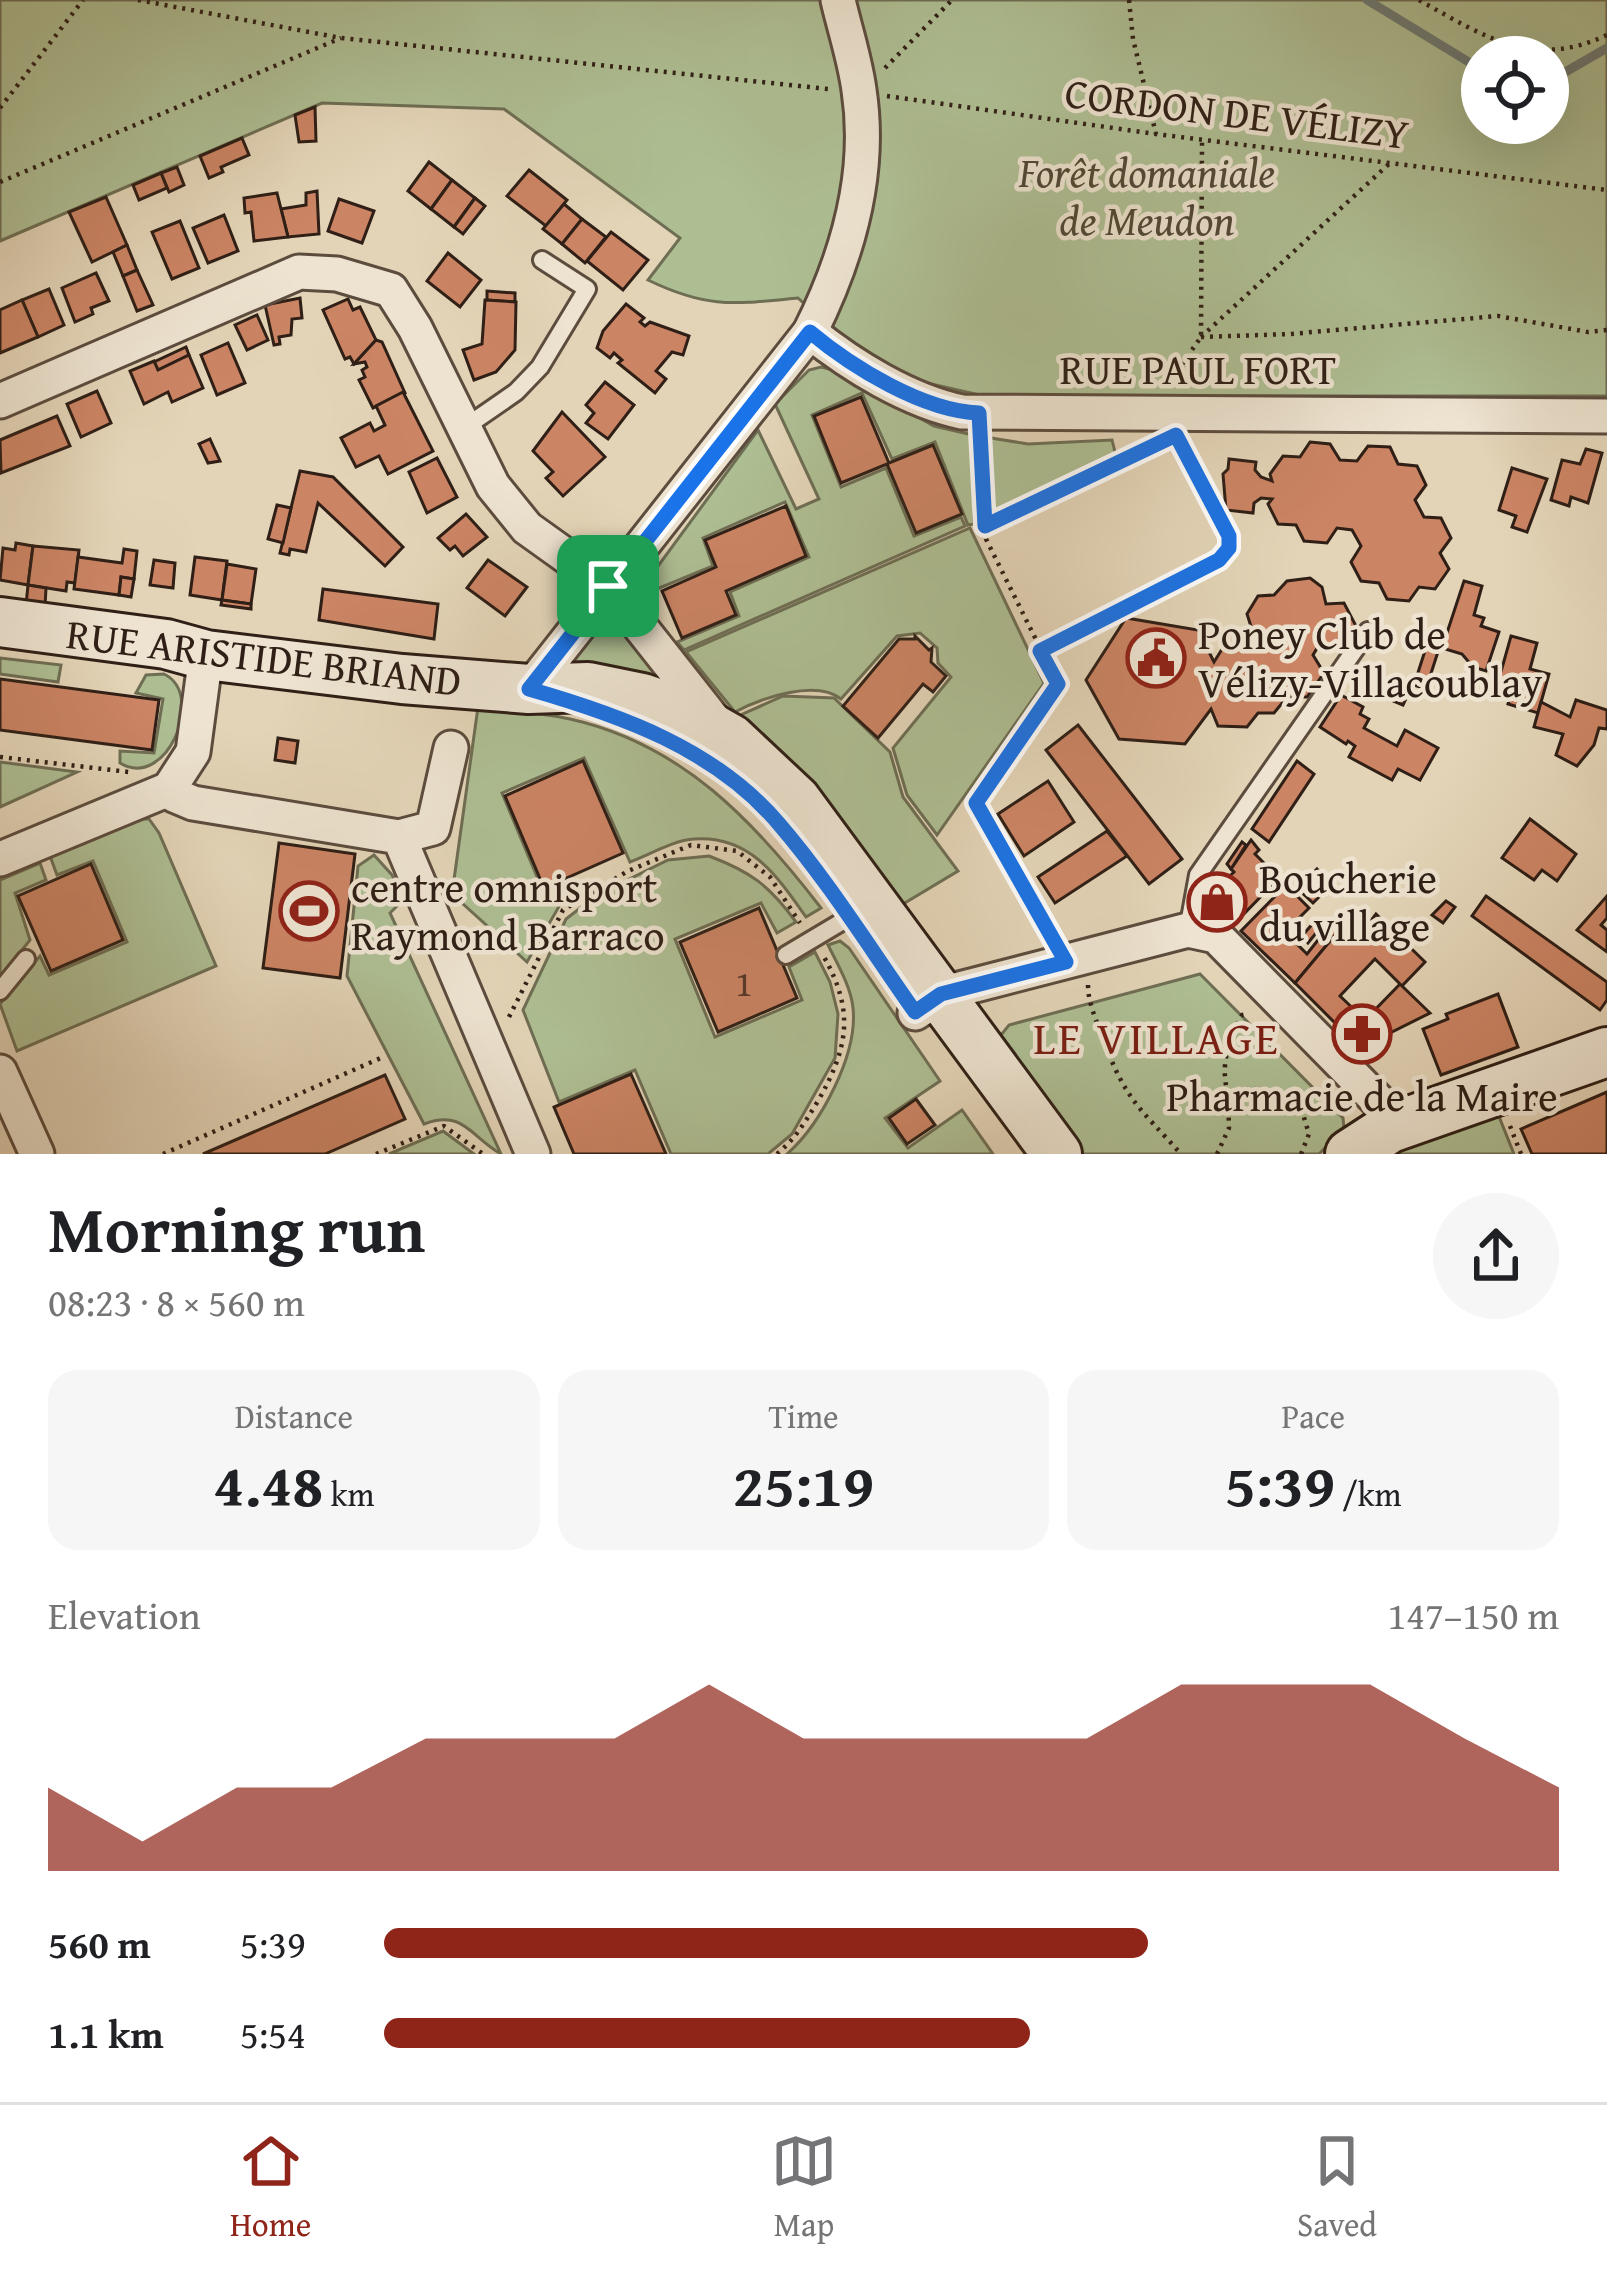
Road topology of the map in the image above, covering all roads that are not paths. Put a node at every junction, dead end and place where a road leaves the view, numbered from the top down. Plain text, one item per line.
1 (838, 0) edge
2 (542, 260) dead end
3 (810, 332) junction
4 (0, 400) edge
5 (1607, 416) edge
6 (464, 428) junction
7 (608, 586) junction
8 (0, 622) edge
9 (1368, 631) dead end
10 (206, 655) junction
11 (529, 689) junction
12 (731, 739) junction
13 (451, 748) dead end
14 (173, 783) junction
15 (399, 837) junction
16 (0, 859) edge
17 (832, 929) junction
18 (1202, 933) junction
19 (786, 956) dead end
20 (26, 958) dead end
21 (0, 992) edge
22 (928, 1004) junction
23 (1607, 1052) edge
24 (0, 1072) edge
25 (1370, 1141) edge
26 (37, 1154) edge
27 (533, 1154) edge
28 (1018, 1154) edge
29 (1057, 1154) edge

1 - 3 street
2 - 6 lane
3 - 5 street, RUE PAUL FORT
3 - 7 street
4 - 6 street
6 - 7 street
7 - 11 street
7 - 12 street
8 - 10 street, RUE ARISTIDE BRIAND
9 - 18 lane
10 - 11 street, RUE ARISTIDE BRIAND
10 - 14 street
11 - 12 street, RUE ARISTIDE BRIAND
11 - 17 street, RUE ARISTIDE BRIAND
12 - 22 street, RUE ARISTIDE BRIAND
13 - 15 street
14 - 15 street
14 - 16 street
15 - 27 street
17 - 19 lane
17 - 22 street, RUE ARISTIDE BRIAND
18 - 22 street
18 - 25 street
20 - 21 lane
22 - 28 street, RUE ARISTIDE BRIAND
22 - 29 street, RUE ARISTIDE BRIAND
23 - 25 street
24 - 26 street

